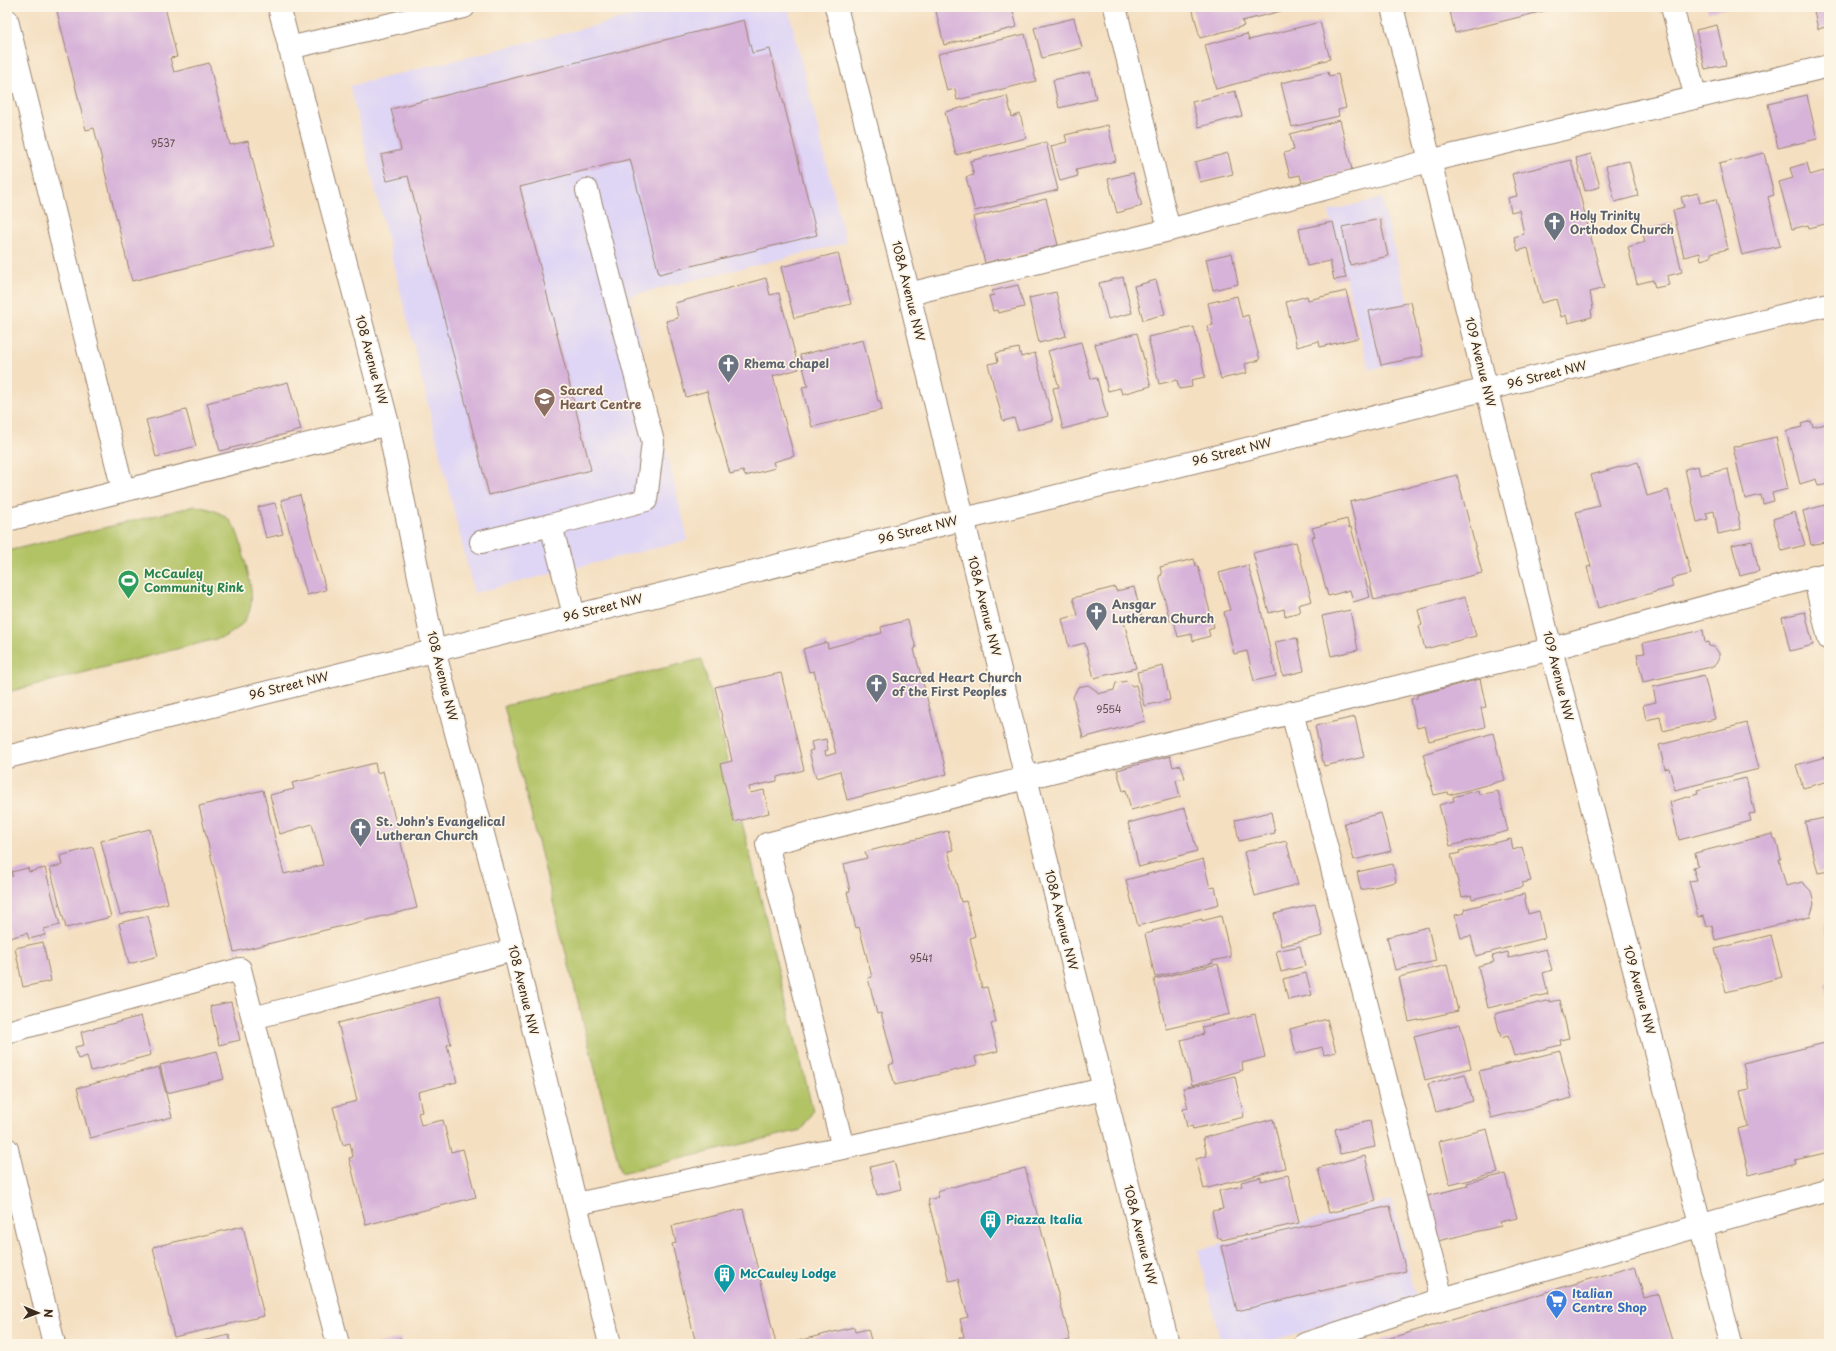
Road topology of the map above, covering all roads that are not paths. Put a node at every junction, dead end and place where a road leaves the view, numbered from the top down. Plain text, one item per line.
1 (278, 7) edge
2 (464, 7) edge
3 (836, 7) edge
4 (1115, 7) edge
5 (1392, 7) edge
6 (1672, 7) edge
7 (7, 20) edge
8 (289, 48) junction
9 (1829, 66) edge
10 (1696, 98) junction
11 (1429, 161) junction
12 (587, 190) dead end
13 (1170, 230) junction
14 (909, 294) junction
15 (1829, 304) edge
16 (1487, 390) junction
17 (388, 424) junction
18 (123, 490) junction
19 (962, 519) junction
20 (7, 520) edge
21 (551, 525) junction
22 (481, 542) dead end
23 (1822, 574) edge
24 (574, 615) junction
25 (1829, 639) edge
26 (434, 650) junction
27 (1551, 650) junction
28 (1292, 712) junction
29 (7, 757) edge
30 (1026, 778) junction
31 (514, 950) junction
32 (252, 1018) junction
33 (7, 1032) edge
34 (1104, 1088) junction
35 (843, 1148) junction
36 (7, 1149) edge
37 (1829, 1189) edge
38 (576, 1204) junction
39 (1700, 1224) junction
40 (1442, 1299) junction
41 (54, 1344) edge
42 (338, 1344) edge
43 (610, 1344) edge
44 (1168, 1344) edge
45 (1305, 1344) edge
46 (1731, 1344) edge

1 - 8 street, 108 Avenue NW
2 - 8 street
3 - 14 street, 108A Avenue NW
4 - 13 street
5 - 11 street, 109 Avenue NW
6 - 10 street
7 - 18 street
8 - 17 street, 108 Avenue NW
9 - 10 street
10 - 11 street
11 - 13 street
11 - 16 street, 109 Avenue NW
12 - 21 street
13 - 14 street
14 - 19 street, 108A Avenue NW
15 - 16 street, 96 Street NW
16 - 19 street, 96 Street NW
16 - 27 street, 109 Avenue NW
17 - 18 street
17 - 26 street, 108 Avenue NW
18 - 20 street
19 - 24 street, 96 Street NW
19 - 30 street, 108A Avenue NW
21 - 22 street
21 - 24 street
23 - 25 street
23 - 27 street
24 - 26 street, 96 Street NW
26 - 29 street, 96 Street NW
26 - 31 street, 108 Avenue NW
27 - 28 street
27 - 39 street, 109 Avenue NW
28 - 30 street
28 - 40 street
30 - 34 street, 108A Avenue NW
30 - 35 street
31 - 32 street
31 - 38 street, 108 Avenue NW
32 - 33 street
32 - 42 street
34 - 35 street
34 - 44 street, 108A Avenue NW
35 - 38 street
36 - 41 street
37 - 39 street
38 - 43 street, 108 Avenue NW
39 - 40 street
39 - 46 street, 109 Avenue NW
40 - 45 street

